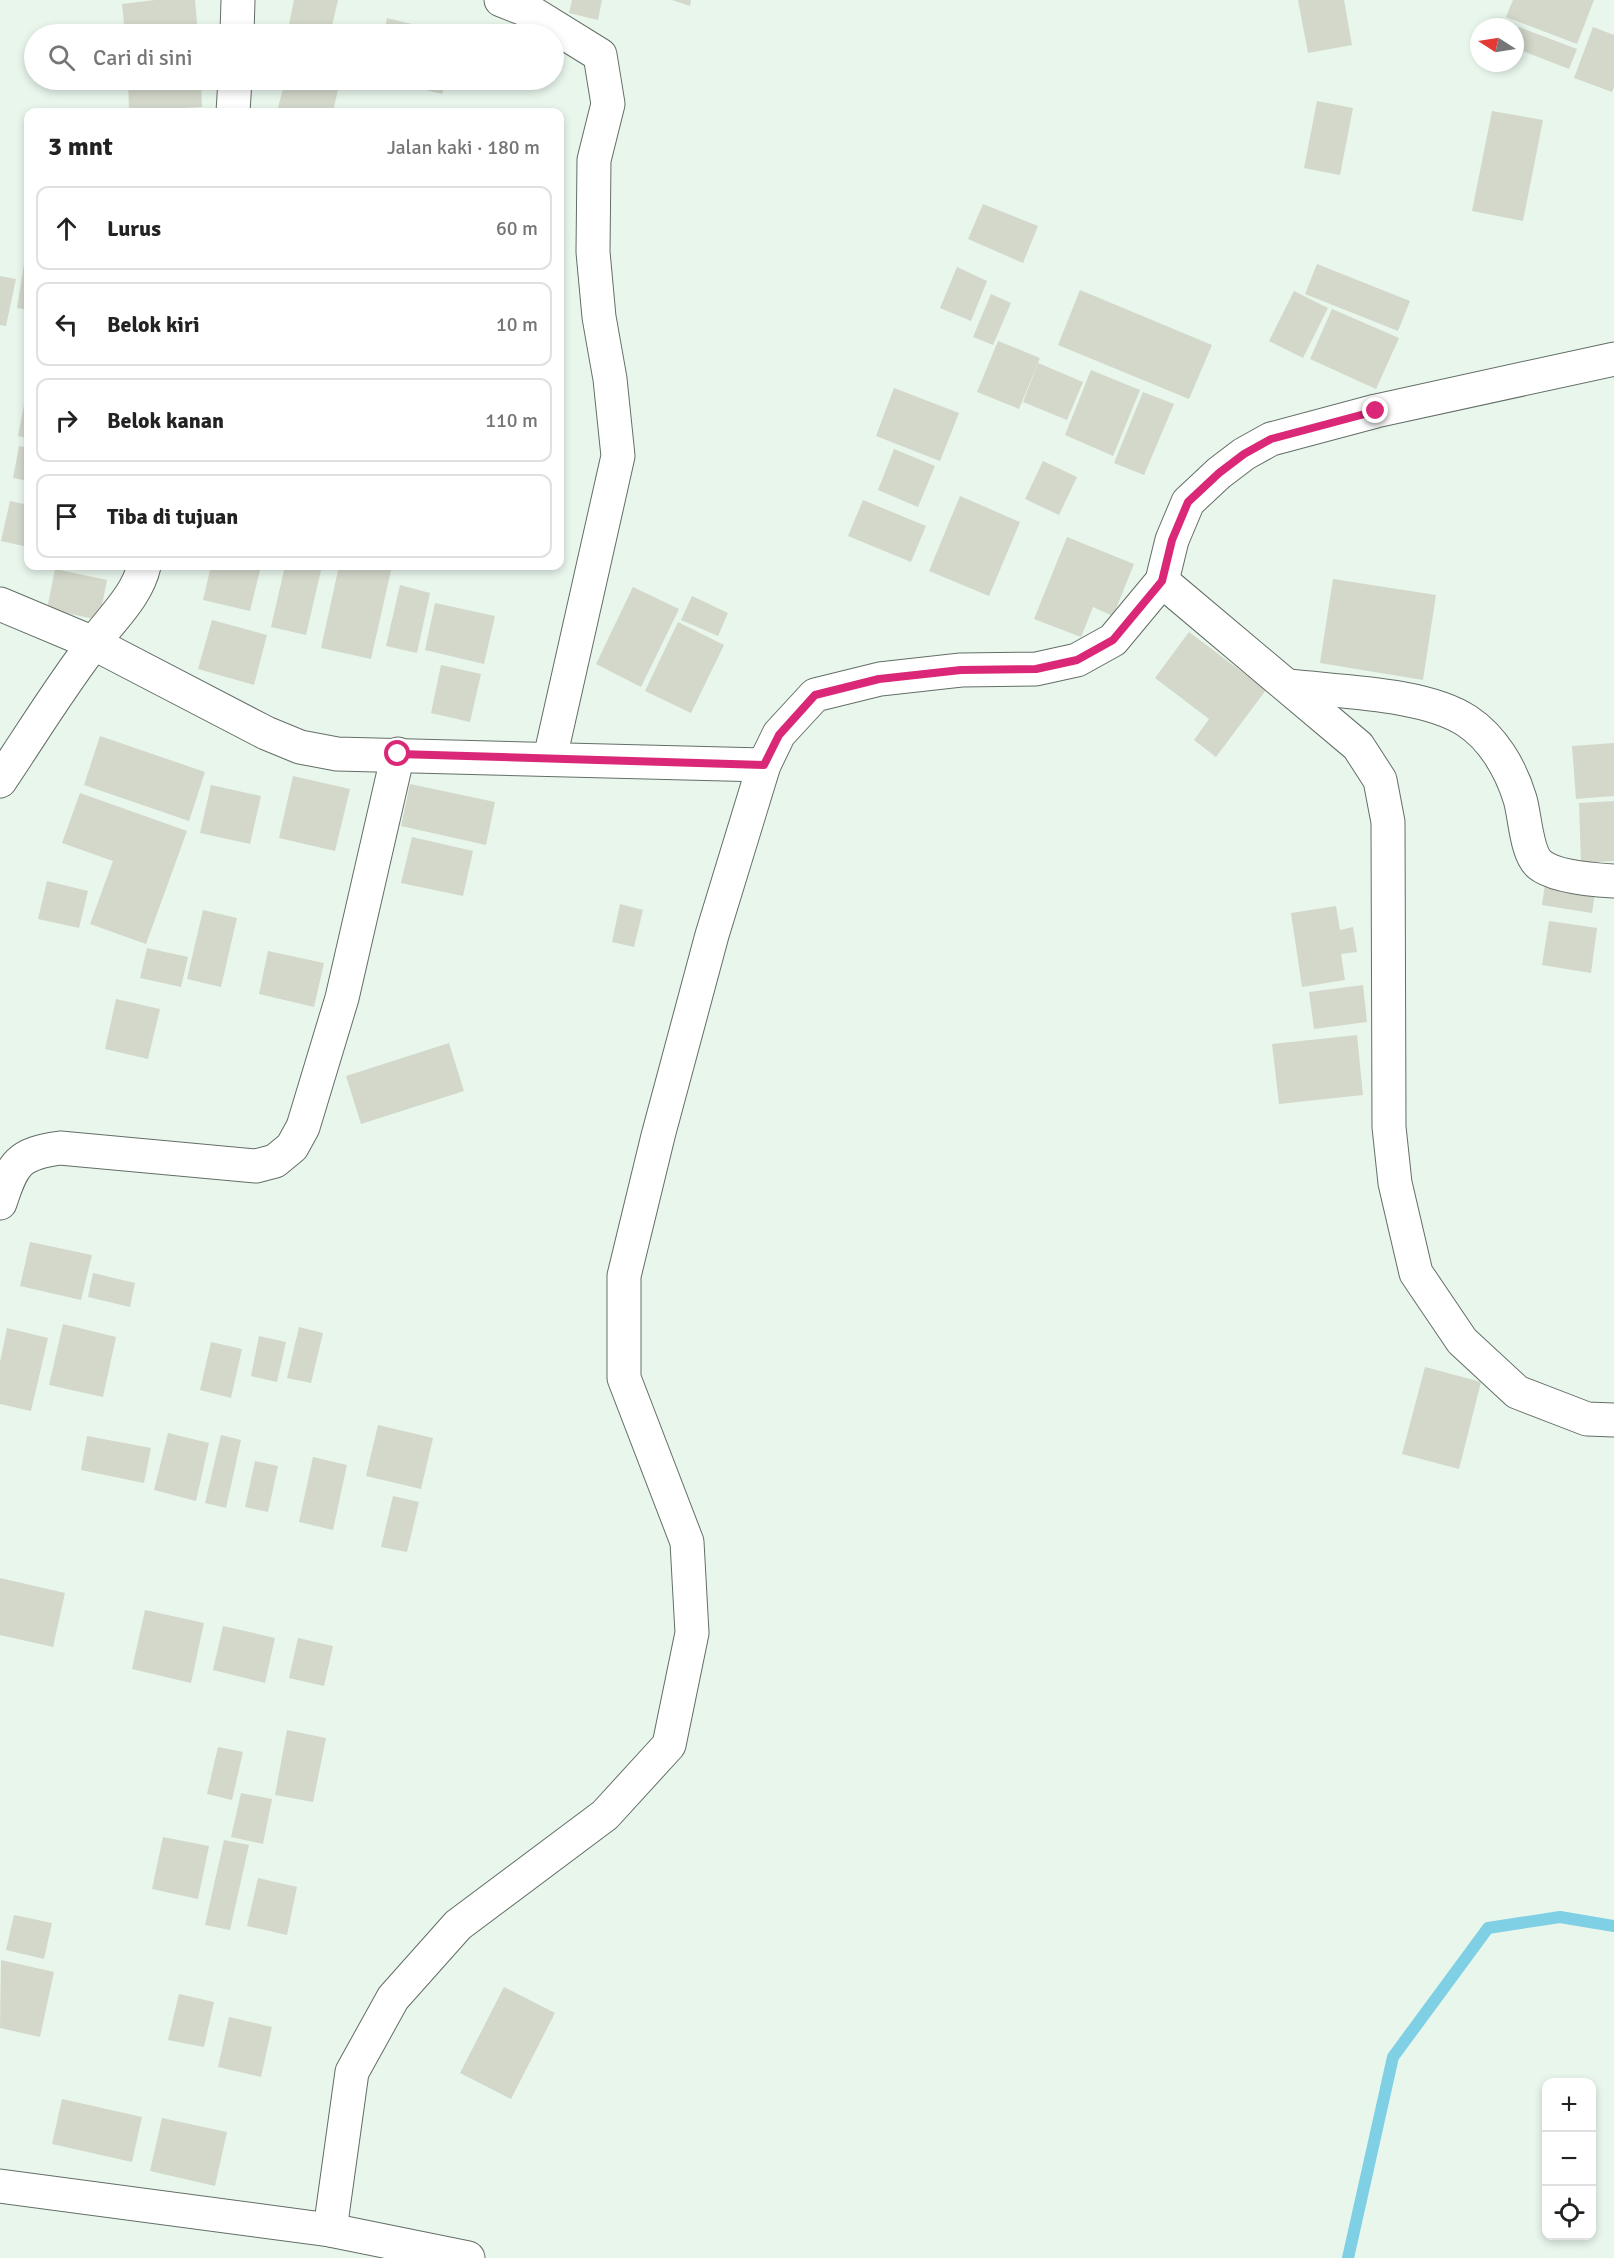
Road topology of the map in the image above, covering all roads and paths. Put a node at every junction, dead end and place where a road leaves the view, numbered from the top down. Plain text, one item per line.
1 (238, 0) edge
2 (501, 0) edge
3 (237, 24) edge
4 (550, 24) edge
5 (564, 33) edge
6 (234, 90) edge
7 (233, 108) edge
8 (1614, 359) edge
9 (143, 570) edge
10 (1162, 581) junction
11 (0, 604) edge
12 (93, 643) junction
13 (1289, 686) junction
14 (398, 754) junction
15 (550, 758) junction
16 (764, 765) junction
17 (0, 781) edge
18 (1614, 881) edge
19 (0, 1203) edge
20 (1614, 1420) edge
21 (0, 2186) edge
22 (330, 2230) junction
23 (468, 2258) edge

1 - 3 street
2 - 4 street
5 - 15 street
6 - 7 street
8 - 10 street
9 - 12 street
10 - 13 street
10 - 16 street
11 - 12 street
12 - 14 street
12 - 17 street
13 - 18 street
13 - 20 street
14 - 15 street
14 - 19 street
15 - 16 street
16 - 22 street
21 - 22 street
22 - 23 street

